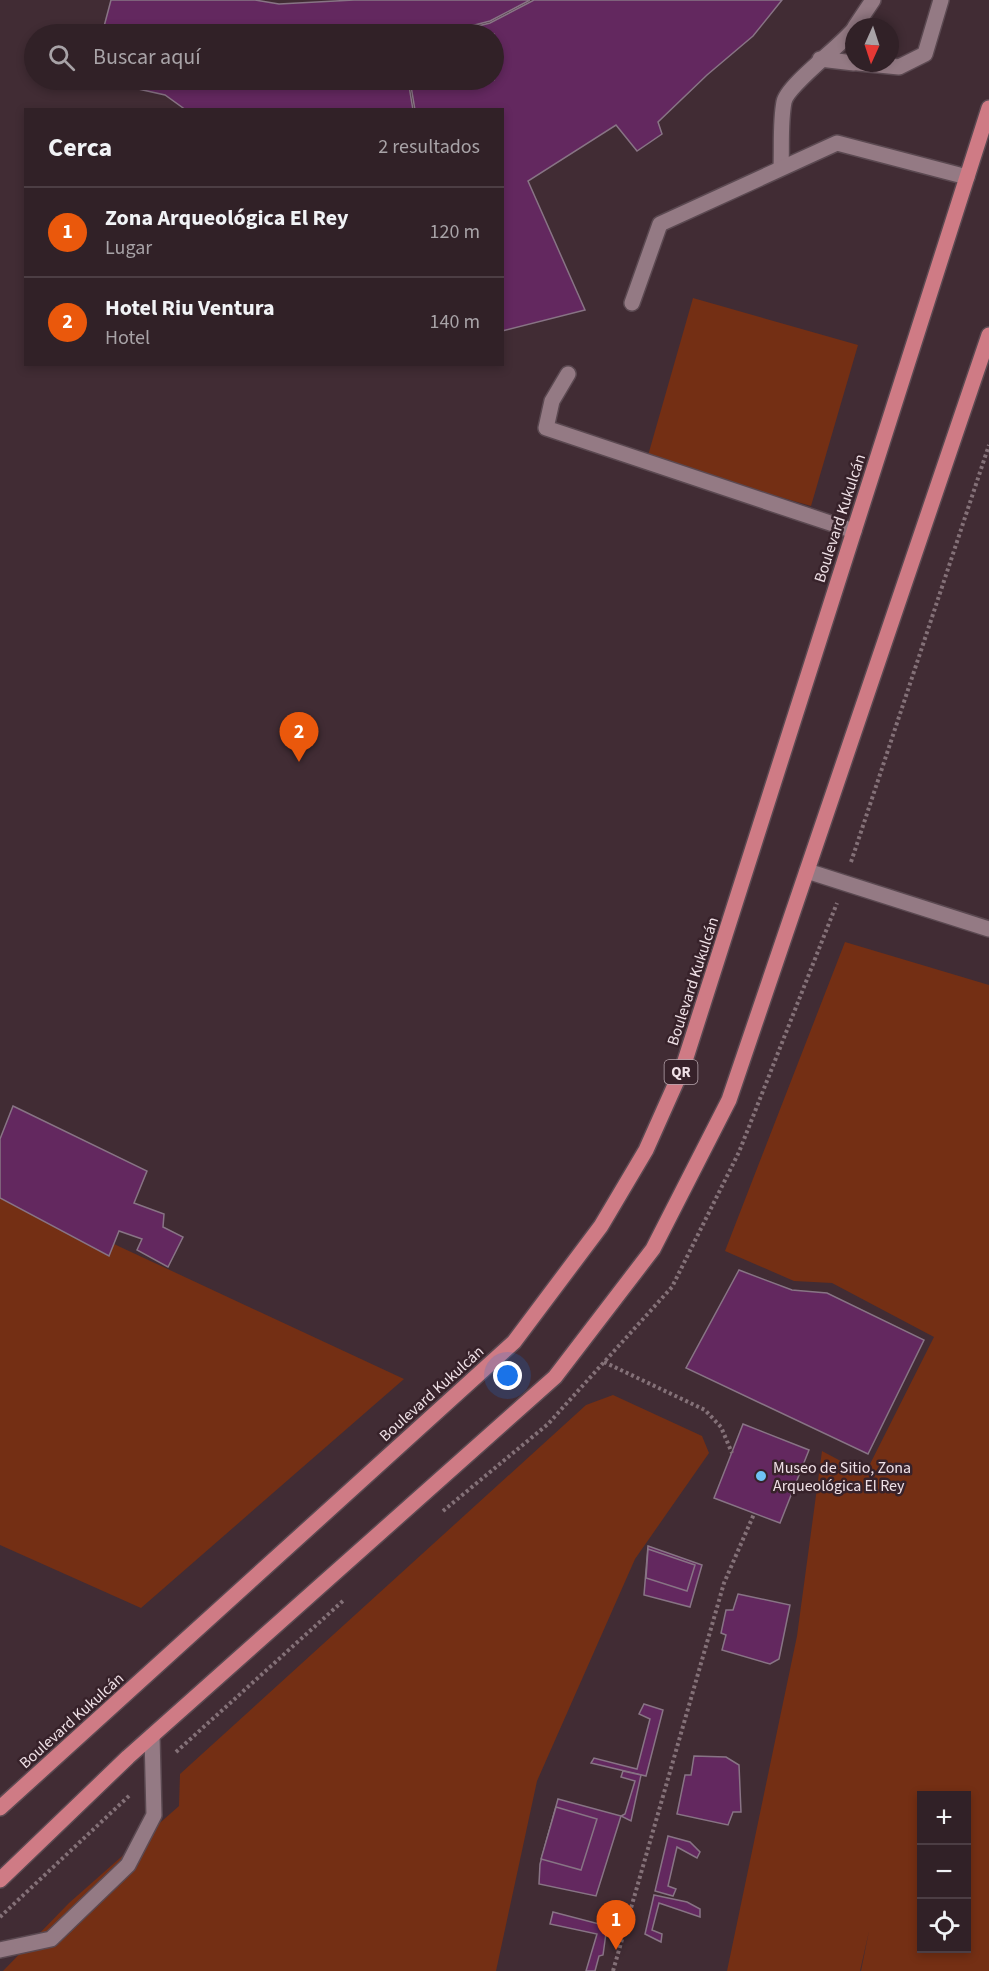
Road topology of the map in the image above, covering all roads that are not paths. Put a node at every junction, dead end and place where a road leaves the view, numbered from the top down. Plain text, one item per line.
1 (873, 0) edge
2 (941, 0) edge
3 (861, 18) edge
4 (845, 41) edge
5 (820, 59) junction
6 (845, 62) edge
7 (899, 67) edge
8 (989, 108) edge
9 (781, 168) junction
10 (967, 177) junction
11 (632, 303) dead end
12 (989, 335) edge
13 (984, 368) edge
14 (568, 374) dead end
15 (854, 531) junction
16 (807, 871) junction
17 (989, 929) edge
18 (152, 1736) junction
19 (0, 1808) edge
20 (0, 1880) edge
21 (0, 1950) edge

1 - 3 lane
2 - 7 lane
4 - 5 lane
5 - 6 lane
5 - 9 lane
8 - 10 main road, Boulevard Kukulcán / QR
9 - 10 lane
9 - 11 lane
10 - 15 main road, Boulevard Kukulcán / QR
12 - 13 main road
13 - 16 main road
14 - 15 lane
15 - 19 main road, Boulevard Kukulcán / QR
16 - 17 lane
16 - 18 main road
18 - 20 main road
18 - 21 lane

